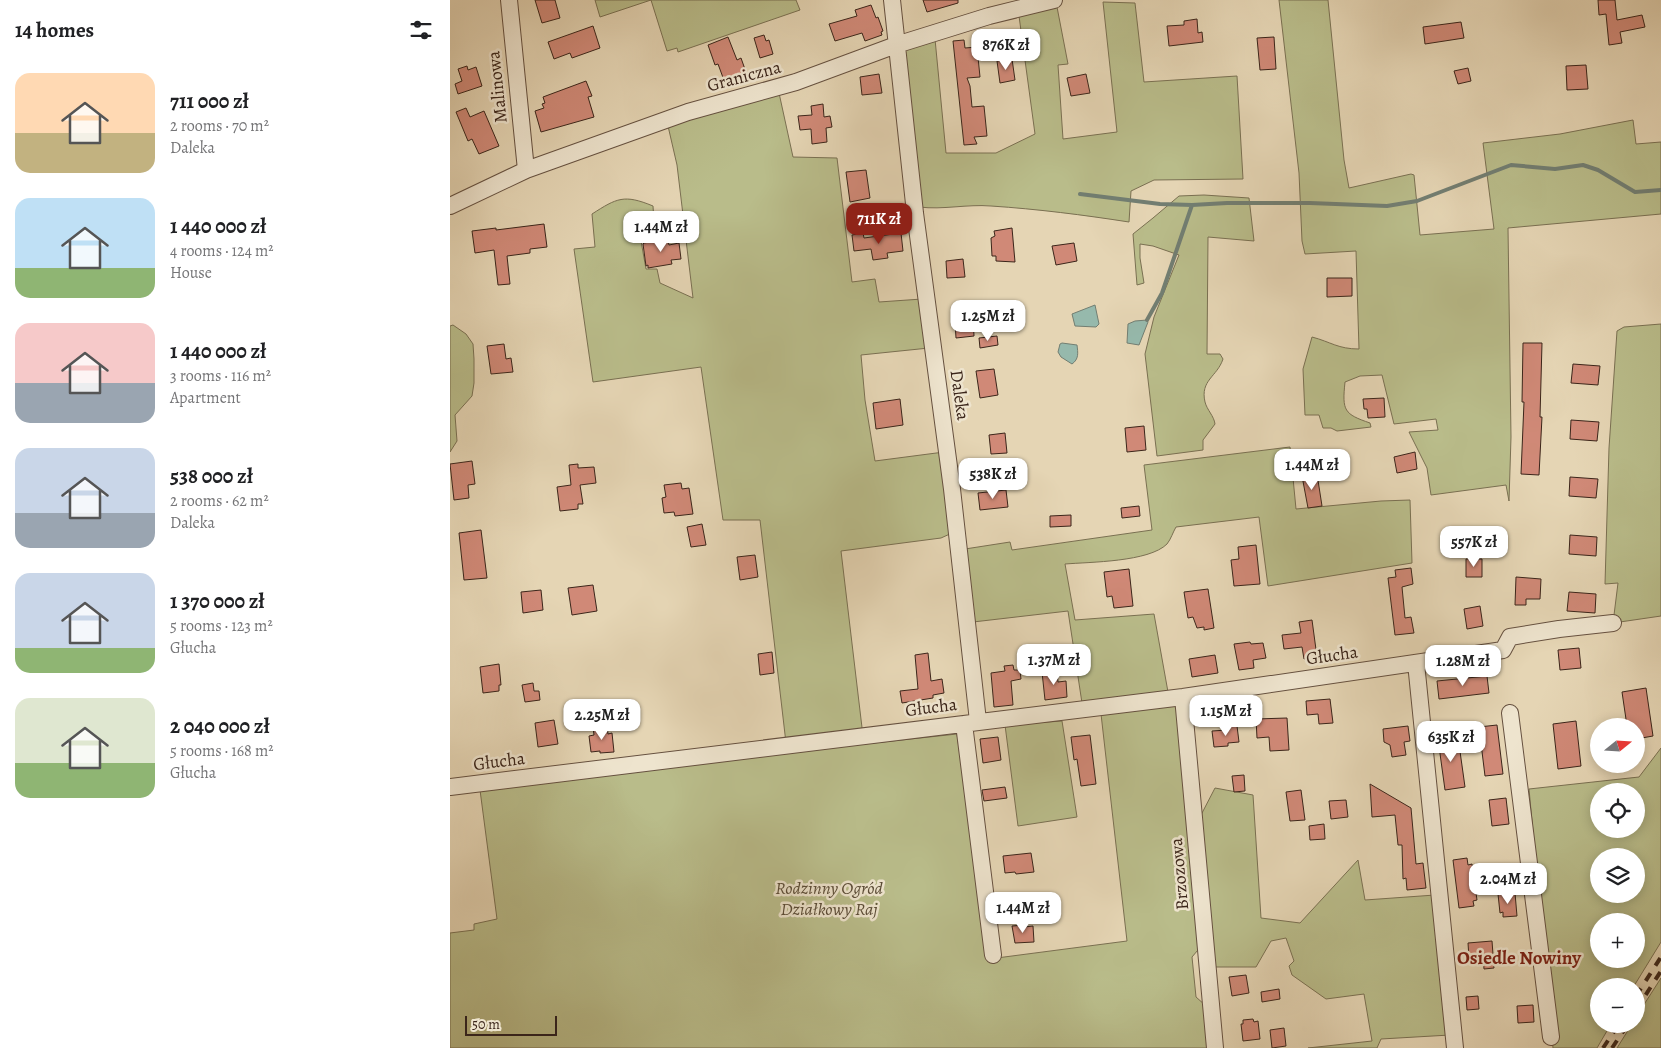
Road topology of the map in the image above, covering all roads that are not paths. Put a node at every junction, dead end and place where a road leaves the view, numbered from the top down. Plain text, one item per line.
1 (509, 0) edge
2 (892, 0) edge
3 (1054, 0) edge
4 (896, 45) junction
5 (526, 170) junction
6 (450, 206) edge
7 (1613, 623) dead end
8 (1416, 663) junction
9 (1183, 697) junction
10 (1510, 713) dead end
11 (971, 722) junction
12 (450, 787) edge
13 (992, 956) dead end
14 (1551, 1037) dead end
15 (1215, 1048) edge
16 (1455, 1048) edge

1 - 5 street, Malinowa
2 - 4 street, Daleka
3 - 4 street, Graniczna
4 - 5 street, Graniczna
4 - 11 street, Daleka
5 - 6 street, Graniczna
7 - 8 street, Głucha
8 - 9 street, Głucha
8 - 16 street
9 - 11 street, Głucha
9 - 15 street, Brzozowa
10 - 14 street
11 - 12 street, Głucha
11 - 13 street, Daleka

